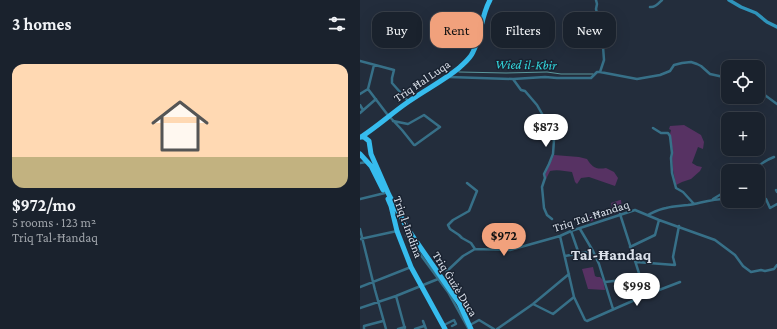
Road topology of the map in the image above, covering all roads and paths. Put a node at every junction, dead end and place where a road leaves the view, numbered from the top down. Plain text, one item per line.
1 (490, 0) edge
2 (596, 0) edge
3 (662, 0) edge
4 (729, 0) edge
5 (650, 7) dead end
6 (777, 27) edge
7 (360, 61) edge
8 (374, 65) junction
9 (598, 72) junction
10 (721, 76) edge
11 (448, 77) junction
12 (513, 79) junction
13 (368, 89) junction
14 (360, 94) edge
15 (765, 95) edge
16 (376, 99) junction
17 (408, 102) junction
18 (777, 104) edge
19 (360, 105) edge
20 (361, 112) edge
21 (389, 116) junction
22 (393, 121) junction
23 (653, 128) dead end
24 (373, 129) junction
25 (361, 136) edge
26 (368, 141) junction
27 (369, 148) junction
28 (360, 154) edge
29 (774, 157) dead end
30 (368, 162) junction
31 (360, 163) edge
32 (761, 164) edge
33 (467, 183) dead end
34 (385, 193) junction
35 (721, 194) edge
36 (360, 199) edge
37 (712, 199) junction
38 (721, 199) edge
39 (765, 199) edge
40 (694, 204) junction
41 (777, 204) edge
42 (620, 214) junction
43 (648, 215) junction
44 (402, 219) junction
45 (552, 219) dead end
46 (395, 220) junction
47 (659, 220) junction
48 (679, 226) junction
49 (360, 229) edge
50 (408, 229) junction
51 (580, 229) junction
52 (397, 230) junction
53 (571, 231) junction
54 (560, 236) junction
55 (361, 239) edge
56 (630, 247) junction
57 (475, 249) junction
58 (593, 251) junction
59 (579, 254) junction
60 (565, 256) junction
61 (636, 262) junction
62 (777, 265) edge
63 (411, 267) junction
64 (434, 267) junction
65 (447, 270) junction
66 (569, 274) junction
67 (438, 278) junction
68 (641, 278) junction
69 (373, 282) junction
70 (605, 282) junction
71 (680, 282) dead end
72 (446, 284) junction
73 (422, 285) junction
74 (360, 288) edge
75 (646, 295) junction
76 (396, 296) junction
77 (574, 297) junction
78 (452, 300) junction
79 (378, 303) junction
80 (458, 303) junction
81 (533, 304) junction
82 (360, 308) edge
83 (613, 309) junction
84 (383, 321) junction
85 (422, 321) dead end
86 (452, 326) dead end
87 (444, 327) edge
88 (405, 328) edge
89 (425, 328) edge
90 (468, 328) edge
91 (364, 329) edge
92 (386, 329) edge
93 (398, 329) edge
94 (415, 329) edge
95 (495, 329) edge

1 - 11 highway, Triq Ħal Luqa
2 - 9 street
3 - 5 street
4 - 6 main road
7 - 8 street
8 - 13 street
8 - 17 street
9 - 10 street
9 - 12 street
11 - 12 street
11 - 17 highway, Triq Ħal Luqa
12 - 45 street
13 - 14 street
13 - 16 street
15 - 18 street
16 - 20 street
16 - 21 street
17 - 21 highway, Triq Ħal Luqa
19 - 20 street
21 - 22 street
21 - 24 highway, Triq Ħal Luqa
22 - 22 street
23 - 40 street
24 - 25 highway, Triq Ħal Luqa
24 - 26 highway, Triq Ħal Luqa
25 - 26 highway
26 - 27 highway, Triq Ġużè Duca
27 - 28 highway
27 - 44 highway, Triq Ġużè Duca
28 - 30 highway, Triq l-Imdina
29 - 32 street
30 - 31 street
30 - 34 highway, Triq l-Imdina
33 - 57 street
34 - 36 street
34 - 46 highway, Triq l-Imdina
35 - 37 street
37 - 38 street
37 - 40 street
39 - 41 street
40 - 43 street
42 - 43 street, Triq Tal-Ħandaq
42 - 51 street, Triq Tal-Ħandaq
42 - 56 street
43 - 47 street, Triq Tal-Ħandaq
44 - 46 highway
44 - 50 highway, Triq Ġużè Duca
46 - 52 highway, Triq l-Imdina
47 - 48 street, Triq Tal-Ħandaq
47 - 56 street
48 - 61 street
48 - 62 street, Triq Tal-Ħandaq
49 - 55 street
50 - 52 highway
50 - 64 highway, Triq Ġużè Duca
50 - 67 street, Triq Ġużè Duca
51 - 53 street, Triq Tal-Ħandaq
51 - 58 street
52 - 55 street
52 - 63 highway, Triq l-Imdina
53 - 54 street, Triq Tal-Ħandaq
53 - 59 street
54 - 57 street, Triq Tal-Ħandaq
54 - 60 street
55 - 69 street
56 - 61 street
57 - 65 street
58 - 59 street
58 - 70 street
59 - 60 street
60 - 66 street
61 - 68 street
63 - 69 street
63 - 73 highway, Triq l-Imdina
64 - 65 street
64 - 72 highway, Triq Ġużè Duca
65 - 72 street
66 - 77 street
66 - 81 street
67 - 73 street
67 - 78 street, Triq Ġużè Duca
68 - 70 street
68 - 75 street
69 - 74 street
69 - 79 street
70 - 83 street
71 - 75 street
72 - 80 highway, Triq Ġużè Duca
73 - 76 street
73 - 87 highway, Triq l-Imdina
75 - 83 street
76 - 79 street
76 - 88 street
77 - 81 street
77 - 83 street
78 - 80 highway
78 - 90 street, Triq Ġużè Duca
79 - 82 street
79 - 84 street
80 - 90 highway, Triq Ġużè Duca
81 - 95 street
84 - 91 street
84 - 92 street
85 - 89 street
86 - 87 street
88 - 93 street
89 - 94 street
90 - 95 street

